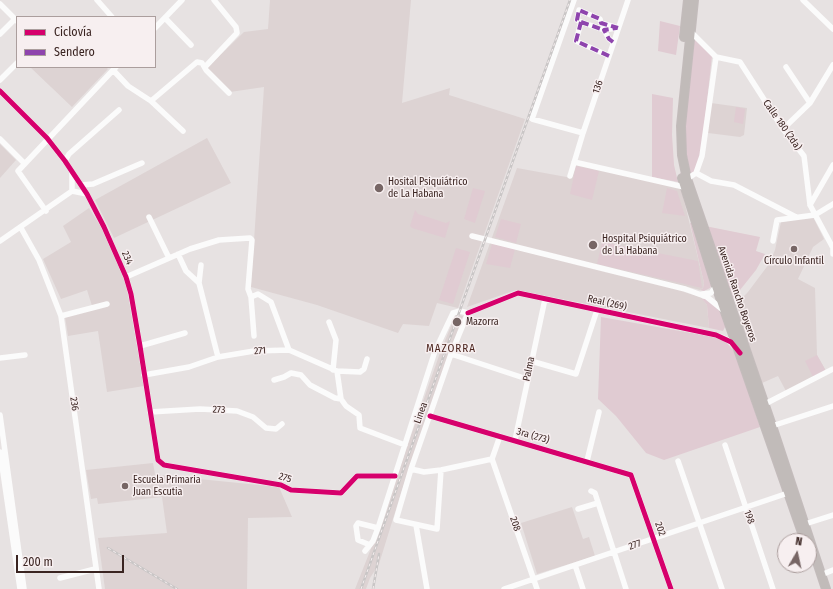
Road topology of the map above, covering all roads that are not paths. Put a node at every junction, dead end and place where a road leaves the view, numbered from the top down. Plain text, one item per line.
1 (97, 0) edge
2 (182, 0) edge
3 (214, 0) edge
4 (574, 0) edge
5 (628, 0) edge
6 (688, 0) edge
7 (694, 0) edge
8 (803, 0) edge
9 (0, 4) edge
10 (111, 16) edge
11 (165, 18) junction
12 (16, 20) edge
13 (581, 22) junction
14 (156, 27) edge
15 (618, 28) junction
16 (833, 29) edge
17 (604, 30) junction
18 (690, 31) junction
19 (0, 34) edge
20 (614, 42) junction
21 (191, 45) dead end
22 (609, 56) junction
23 (716, 57) junction
24 (16, 64) edge
25 (833, 65) edge
26 (205, 67) junction
27 (786, 67) dead end
28 (114, 68) edge
29 (0, 80) edge
30 (0, 91) edge
31 (229, 93) dead end
32 (151, 101) junction
33 (810, 102) junction
34 (119, 110) dead end
35 (783, 129) junction
36 (183, 131) dead end
37 (583, 133) junction
38 (47, 138) junction
39 (0, 139) edge
40 (65, 161) junction
41 (574, 162) junction
42 (24, 163) junction
43 (142, 163) dead end
44 (833, 166) edge
45 (72, 172) junction
46 (696, 173) junction
47 (570, 176) dead end
48 (687, 179) junction
49 (81, 186) junction
50 (684, 187) junction
51 (72, 191) junction
52 (86, 194) junction
53 (833, 204) edge
54 (810, 206) junction
55 (46, 211) junction
56 (815, 215) junction
57 (149, 217) dead end
58 (796, 217) junction
59 (21, 228) junction
60 (472, 236) dead end
61 (773, 241) dead end
62 (0, 242) edge
63 (833, 247) edge
64 (178, 254) junction
65 (833, 254) edge
66 (169, 258) junction
67 (201, 265) dead end
68 (126, 277) junction
69 (199, 283) junction
70 (716, 286) junction
71 (700, 294) junction
72 (251, 297) junction
73 (545, 299) junction
74 (107, 304) dead end
75 (597, 310) junction
76 (468, 313) junction
77 (726, 315) junction
78 (61, 316) junction
79 (329, 322) dead end
80 (185, 333) dead end
81 (716, 335) junction
82 (254, 336) dead end
83 (140, 346) junction
84 (289, 350) junction
85 (740, 353) junction
86 (451, 354) junction
87 (25, 355) dead end
88 (218, 357) junction
89 (0, 358) edge
90 (367, 359) dead end
91 (531, 361) junction
92 (833, 369) edge
93 (335, 371) junction
94 (144, 375) junction
95 (527, 379) junction
96 (274, 380) dead end
97 (341, 399) junction
98 (765, 404) junction
99 (833, 406) edge
100 (150, 412) junction
101 (599, 412) dead end
102 (0, 415) edge
103 (430, 416) junction
104 (282, 424) dead end
105 (772, 426) junction
106 (500, 436) junction
107 (515, 440) junction
108 (405, 445) junction
109 (725, 445) dead end
110 (0, 452) edge
111 (492, 459) junction
112 (587, 461) junction
113 (678, 461) dead end
114 (164, 465) joint
115 (412, 469) junction
116 (441, 470) junction
117 (631, 475) joint
118 (395, 476) junction
119 (591, 490) dead end
120 (788, 493) junction
121 (9, 498) junction
122 (0, 500) edge
123 (598, 502) junction
124 (745, 508) junction
125 (578, 509) dead end
126 (833, 515) edge
127 (700, 523) junction
128 (805, 524) junction
129 (416, 525) junction
130 (378, 528) junction
131 (802, 533) edge
132 (654, 538) junction
133 (370, 545) junction
134 (365, 551) dead end
135 (614, 552) junction
136 (575, 565) junction
137 (95, 569) junction
138 (833, 570) edge
139 (816, 573) edge
140 (821, 575) junction
141 (60, 578) dead end
142 (534, 579) junction
143 (22, 586) edge
144 (99, 589) edge
145 (427, 589) edge
146 (504, 589) edge
147 (537, 589) edge
148 (583, 589) edge
149 (626, 589) edge
150 (671, 589) edge
151 (722, 589) edge
152 (773, 589) edge
153 (821, 589) edge
154 (826, 589) edge

1 - 10 street
2 - 11 street
3 - 26 street
4 - 37 street
5 - 15 street, 136
6 - 50 highway, Avenida Rancho Boyeros
7 - 18 highway, Avenida Rancho Boyeros
8 - 16 street
9 - 12 street
11 - 14 street
11 - 21 street
12 - 19 street
13 - 15 street
13 - 17 street
13 - 22 street
15 - 17 street
15 - 20 street, 136
17 - 20 street
18 - 23 street
18 - 48 highway, Avenida Rancho Boyeros
20 - 22 street, 136
22 - 37 street, 136
23 - 35 street, Calle 180 (2da)
23 - 46 street
24 - 29 street
25 - 33 street
26 - 31 street
26 - 32 street
27 - 33 street
28 - 32 street
28 - 38 street
30 - 38 street, 234
32 - 36 street
33 - 35 street
34 - 40 street
35 - 54 street, Calle 180 (2da)
37 - 41 street, 136
38 - 40 street, 234
38 - 42 street
39 - 42 street
40 - 45 street, 234
41 - 47 street, 136
41 - 50 street
42 - 55 street
43 - 49 street
44 - 54 street
45 - 49 street, 234
45 - 51 street
46 - 48 street
46 - 58 street
48 - 98 highway, Avenida Rancho Boyeros
49 - 52 street, 234
50 - 70 highway, Avenida Rancho Boyeros
51 - 52 street
51 - 55 street
52 - 68 street, 234
53 - 56 street
54 - 56 street, Calle 180 (2da)
55 - 59 street
56 - 58 street
56 - 63 street, Calle 180 (2da)
57 - 66 street
58 - 61 street
59 - 62 street
59 - 78 street, 236
60 - 71 street
63 - 65 street, Calle 180 (2da)
64 - 66 street
64 - 69 street
64 - 72 street
66 - 68 street
67 - 69 street
68 - 83 street, 234
69 - 88 street
70 - 71 street
70 - 77 highway, Avenida Rancho Boyeros
71 - 77 street
72 - 82 street
72 - 84 street
73 - 75 street, Real (269)
73 - 76 street, Real (269)
73 - 91 street, Palma
74 - 78 street
75 - 81 street, Real (269)
75 - 91 street
76 - 86 street, Linea
76 - 108 street, Linea
77 - 81 street
77 - 85 highway, Avenida Rancho Boyeros
78 - 137 street, 236
79 - 93 street
80 - 83 street
81 - 85 street, Real (269)
83 - 94 street, 234
84 - 88 street, 271
84 - 93 street, 271
85 - 120 highway, Avenida Rancho Boyeros
86 - 95 street
86 - 103 street, Linea
87 - 89 street
88 - 94 street, 271
90 - 93 street, 271
91 - 95 street, Palma
92 - 98 street
93 - 97 street
94 - 100 street, 234
95 - 107 street, Palma
96 - 97 street
97 - 108 street
98 - 105 highway, Avenida Rancho Boyeros
99 - 105 street
100 - 104 street, 273
100 - 114 street, 234
101 - 112 street
102 - 121 street
103 - 106 street, 3ra (273)
103 - 115 street, Linea
105 - 128 highway, Avenida Rancho Boyeros
106 - 107 street, 3ra (273)
106 - 111 street
107 - 112 street, 3ra (273)
108 - 118 street, Linea
109 - 124 street, 198
110 - 121 street
111 - 116 street
111 - 142 street, 208
112 - 117 street, 3ra (273)
113 - 127 street
114 - 118 street, 275
115 - 116 street
115 - 129 street, Linea
116 - 129 street
117 - 132 street, 202
118 - 130 street, Linea
119 - 123 street
120 - 124 street, 277
120 - 131 highway, Avenida Rancho Boyeros
121 - 122 street
121 - 143 street
123 - 125 street
123 - 135 street
124 - 127 street, 277
124 - 152 street, 198
126 - 128 street
127 - 132 street, 277
127 - 151 street
128 - 140 highway, Avenida Rancho Boyeros
129 - 145 street
130 - 133 street, Linea
130 - 133 street
132 - 135 street, 277
132 - 150 street, 202
133 - 134 street, Linea
135 - 136 street, 277
135 - 149 street
136 - 142 street, 277
136 - 148 street
137 - 141 street
137 - 144 street, 236
138 - 140 street
139 - 153 highway
140 - 154 highway, Avenida Rancho Boyeros
142 - 146 street, 277
142 - 147 street, 208

